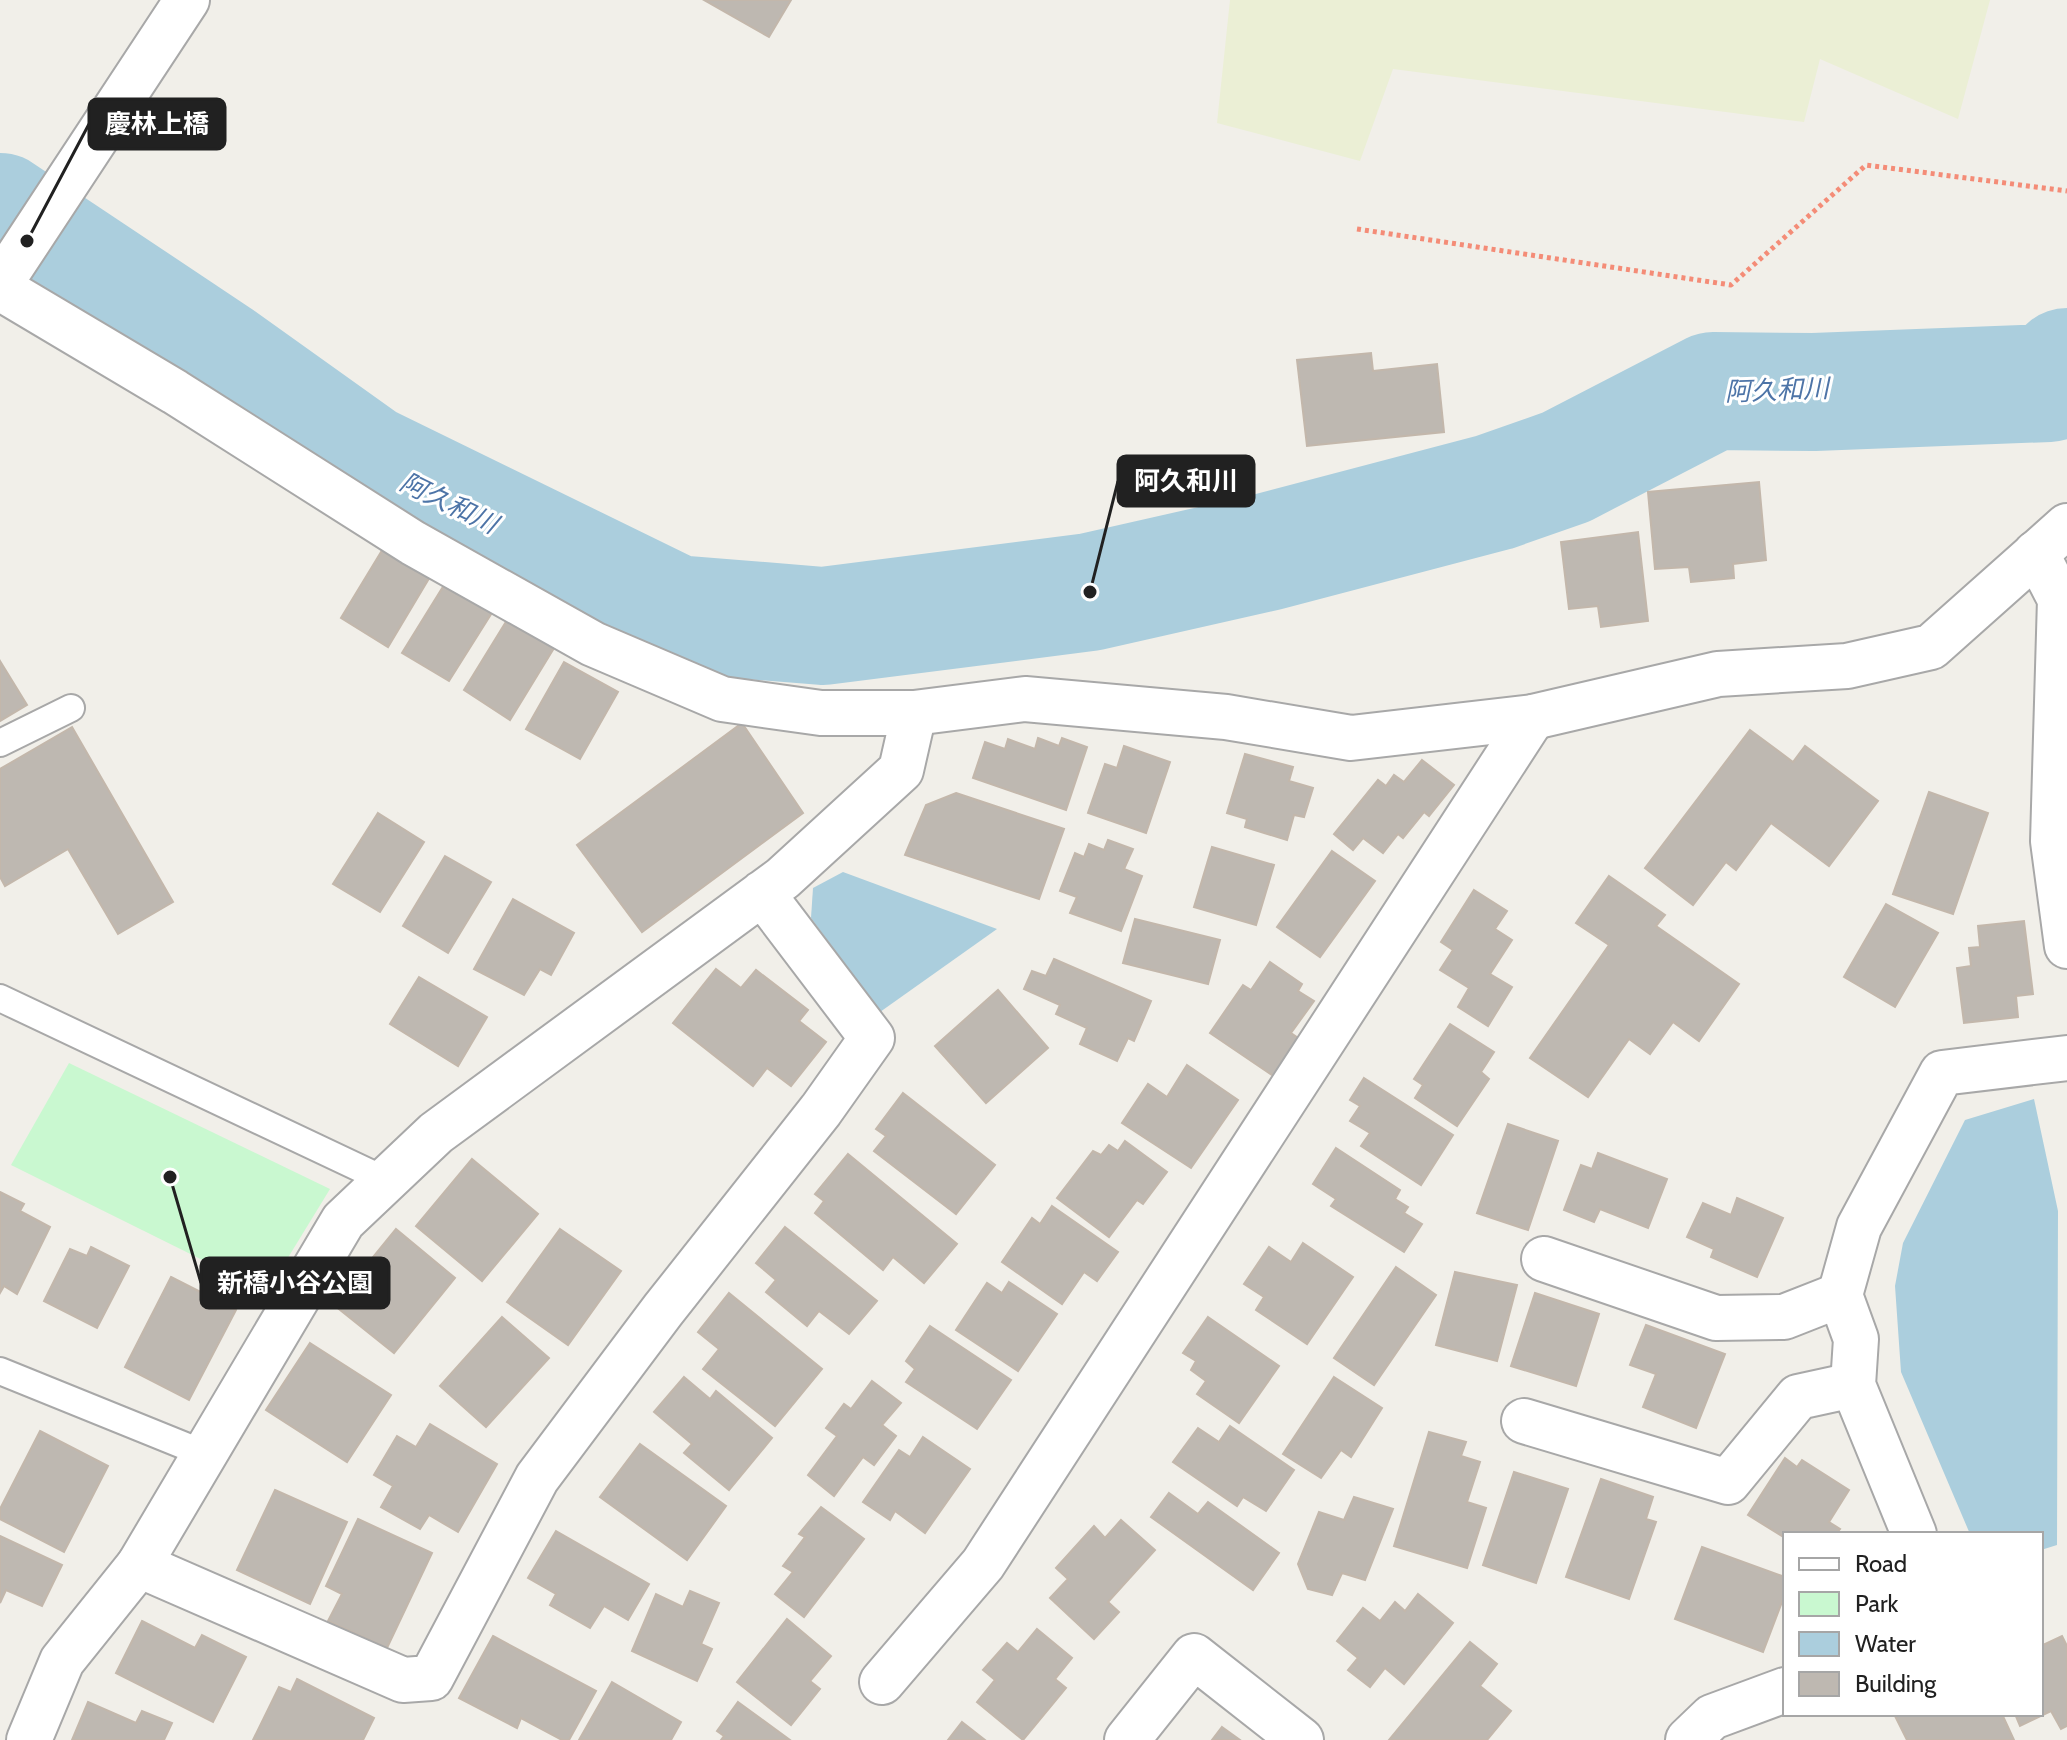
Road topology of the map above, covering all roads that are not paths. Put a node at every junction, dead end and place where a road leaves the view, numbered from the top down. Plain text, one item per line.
1 (187, 0) edge
2 (6, 276) edge
3 (2052, 539) edge
4 (2063, 598) edge
5 (71, 708) dead end
6 (914, 713) junction
7 (1533, 717) junction
8 (0, 743) edge
9 (762, 893) junction
10 (2067, 946) edge
11 (0, 998) edge
12 (2067, 1058) edge
13 (387, 1181) junction
14 (1544, 1259) dead end
15 (1840, 1295) junction
16 (0, 1371) edge
17 (1853, 1385) junction
18 (1524, 1421) dead end
19 (205, 1454) junction
20 (1913, 1532) edge
21 (139, 1565) junction
22 (882, 1682) dead end
23 (1783, 1691) edge
24 (29, 1740) edge
25 (1127, 1740) edge
26 (1301, 1740) edge
27 (1688, 1740) edge

1 - 2 street
2 - 6 street
3 - 4 street
3 - 7 street
4 - 10 street
5 - 8 lane
6 - 7 street
6 - 9 street
7 - 22 street
9 - 13 street
9 - 21 street
11 - 13 lane
12 - 15 street
13 - 19 street
14 - 15 street
15 - 17 street
16 - 19 lane
17 - 18 street
17 - 20 street
19 - 21 street
21 - 24 street
23 - 27 street
25 - 26 street

